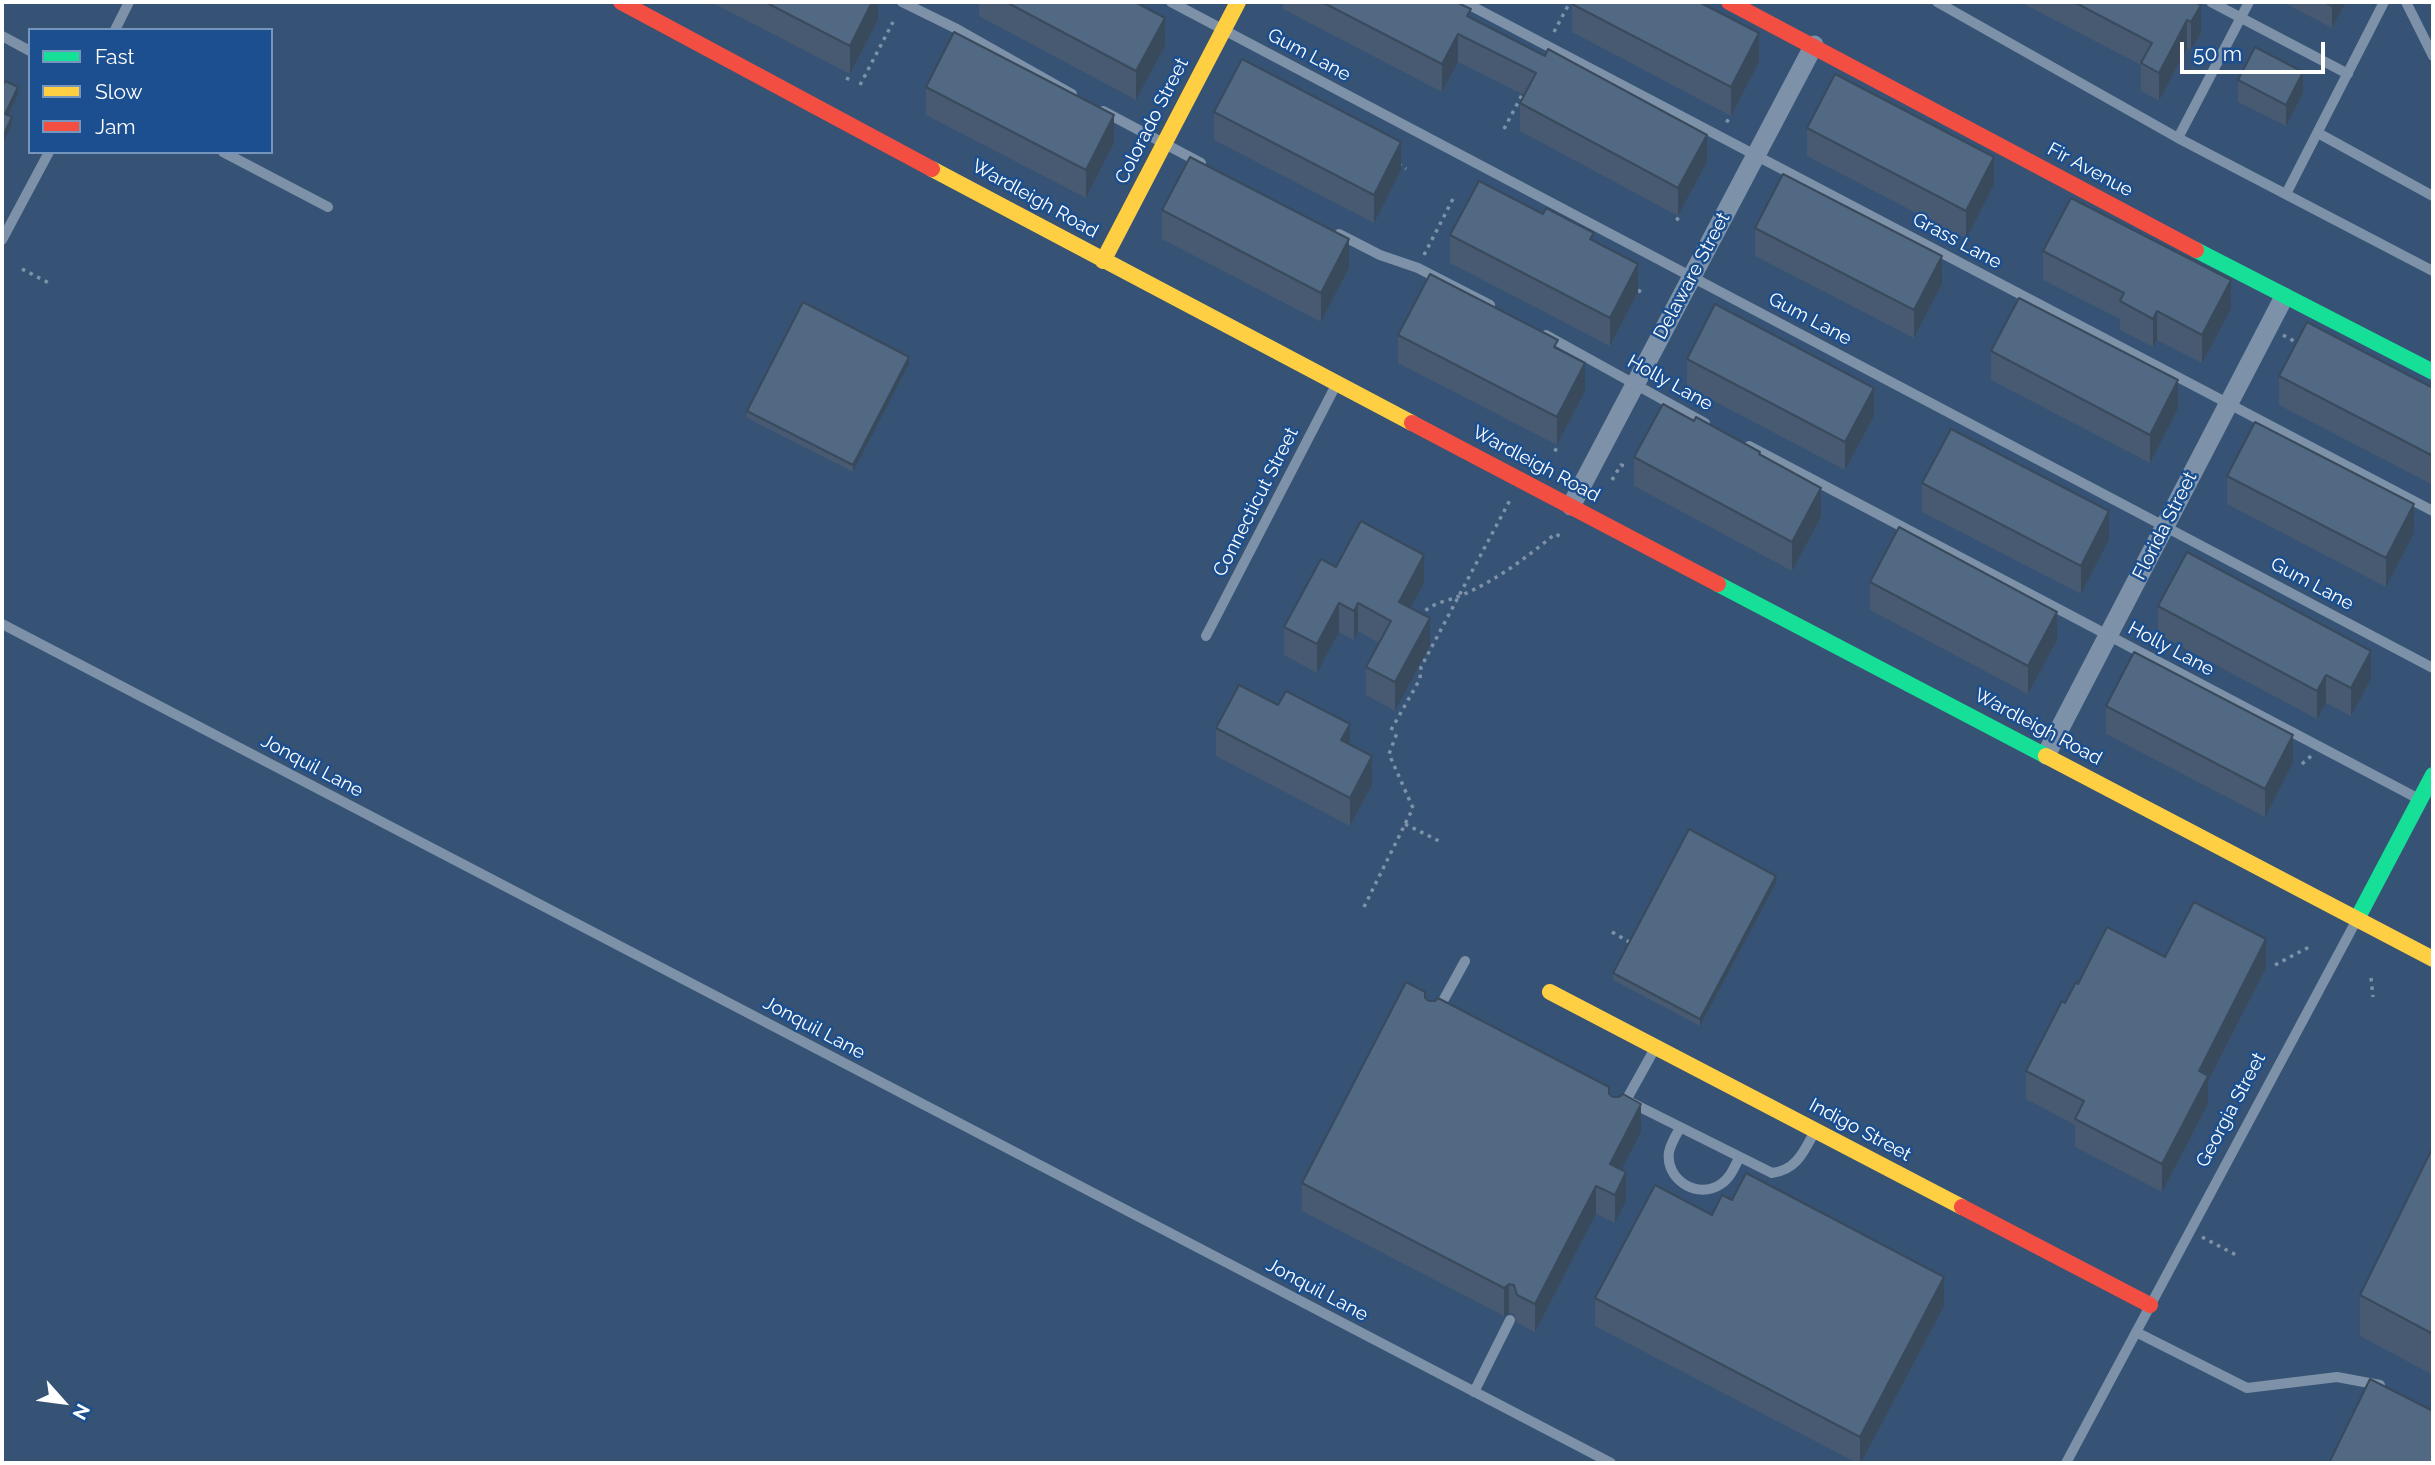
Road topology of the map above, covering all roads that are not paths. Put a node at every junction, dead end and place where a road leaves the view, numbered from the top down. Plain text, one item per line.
1 (129, 2) edge
2 (902, 2) edge
3 (1171, 2) edge
4 (1238, 2) edge
5 (1464, 2) edge
6 (1729, 2) edge
7 (1937, 2) edge
8 (2211, 2) edge
9 (2249, 2) edge
10 (2384, 2) edge
11 (2406, 2) edge
12 (629, 4) edge
13 (2241, 17) junction
14 (115, 28) edge
15 (1223, 29) junction
16 (2, 36) edge
17 (1814, 46) junction
18 (28, 50) edge
19 (2433, 56) edge
20 (2348, 74) junction
21 (1077, 96) edge
22 (1089, 103) edge
23 (2318, 133) junction
24 (2178, 138) junction
25 (1163, 143) junction
26 (48, 154) edge
27 (227, 154) edge
28 (1756, 155) junction
29 (1212, 168) edge
30 (2286, 194) junction
31 (2433, 196) edge
32 (328, 208) dead end
33 (1332, 230) edge
34 (2, 240) edge
35 (1103, 261) junction
36 (2433, 271) edge
37 (1692, 277) junction
38 (2284, 297) junction
39 (1496, 309) edge
40 (1531, 327) edge
41 (2433, 372) edge
42 (1337, 383) junction
43 (1635, 386) junction
44 (2228, 404) junction
45 (1714, 428) edge
46 (1738, 440) edge
47 (1571, 506) junction
48 (2433, 511) edge
49 (2165, 526) junction
50 (2, 624) edge
51 (2108, 635) junction
52 (1206, 636) dead end
53 (2433, 668) edge
54 (2046, 755) junction
55 (2433, 775) edge
56 (2420, 800) junction
57 (2357, 919) junction
58 (2433, 959) edge
59 (1465, 961) dead end
60 (1550, 992) dead end
61 (1432, 1023) edge
62 (1656, 1046) junction
63 (1680, 1128) junction
64 (1815, 1131) junction
65 (1739, 1158) junction
66 (2150, 1305) junction
67 (1510, 1320) dead end
68 (2136, 1332) junction
69 (2388, 1389) edge
70 (1474, 1392) junction
71 (1611, 1463) edge
72 (2066, 1463) edge

1 - 14 lane
2 - 21 lane
3 - 15 lane, Gum Lane
4 - 15 main road, Colorado Street
5 - 28 lane, Grass Lane
6 - 17 main road, Fir Avenue
7 - 24 lane
8 - 13 lane
9 - 13 lane
10 - 20 lane
11 - 19 lane
12 - 35 main road, Wardleigh Road
13 - 20 lane
13 - 24 lane
15 - 25 main road, Colorado Street
15 - 37 lane, Gum Lane
16 - 18 lane
17 - 28 street, Delaware Street
17 - 38 main road, Fir Avenue
20 - 23 lane
22 - 25 lane
23 - 30 lane
23 - 31 lane
24 - 30 lane
25 - 29 lane
25 - 35 main road, Colorado Street
26 - 34 lane
27 - 32 lane
28 - 37 street, Delaware Street
28 - 44 lane, Grass Lane
30 - 36 lane
33 - 39 lane
35 - 42 main road, Wardleigh Road
37 - 43 street, Delaware Street
37 - 49 lane, Gum Lane
38 - 41 main road, Fir Avenue
38 - 44 street, Florida Street
40 - 43 lane, Holly Lane
42 - 47 main road, Wardleigh Road
42 - 52 lane, Connecticut Street
43 - 45 lane, Holly Lane
43 - 47 street, Delaware Street
44 - 48 lane, Grass Lane
44 - 49 street, Florida Street
46 - 51 lane, Holly Lane
47 - 54 main road, Wardleigh Road
49 - 51 street, Florida Street
49 - 53 lane, Gum Lane
50 - 70 lane, Jonquil Lane
51 - 54 street, Florida Street
51 - 56 lane, Holly Lane
54 - 57 main road, Wardleigh Road
55 - 56 main road, Georgia Street
56 - 57 main road, Georgia Street
57 - 58 main road, Wardleigh Road
57 - 66 lane, Georgia Street
59 - 61 lane
60 - 62 main road, Indigo Street
62 - 63 lane
62 - 64 main road, Indigo Street
63 - 65 lane
63 - 65 lane
64 - 65 lane
64 - 66 main road, Indigo Street
66 - 68 lane, Georgia Street
67 - 70 lane
68 - 69 lane
68 - 72 lane, Georgia Street
70 - 71 lane, Jonquil Lane

